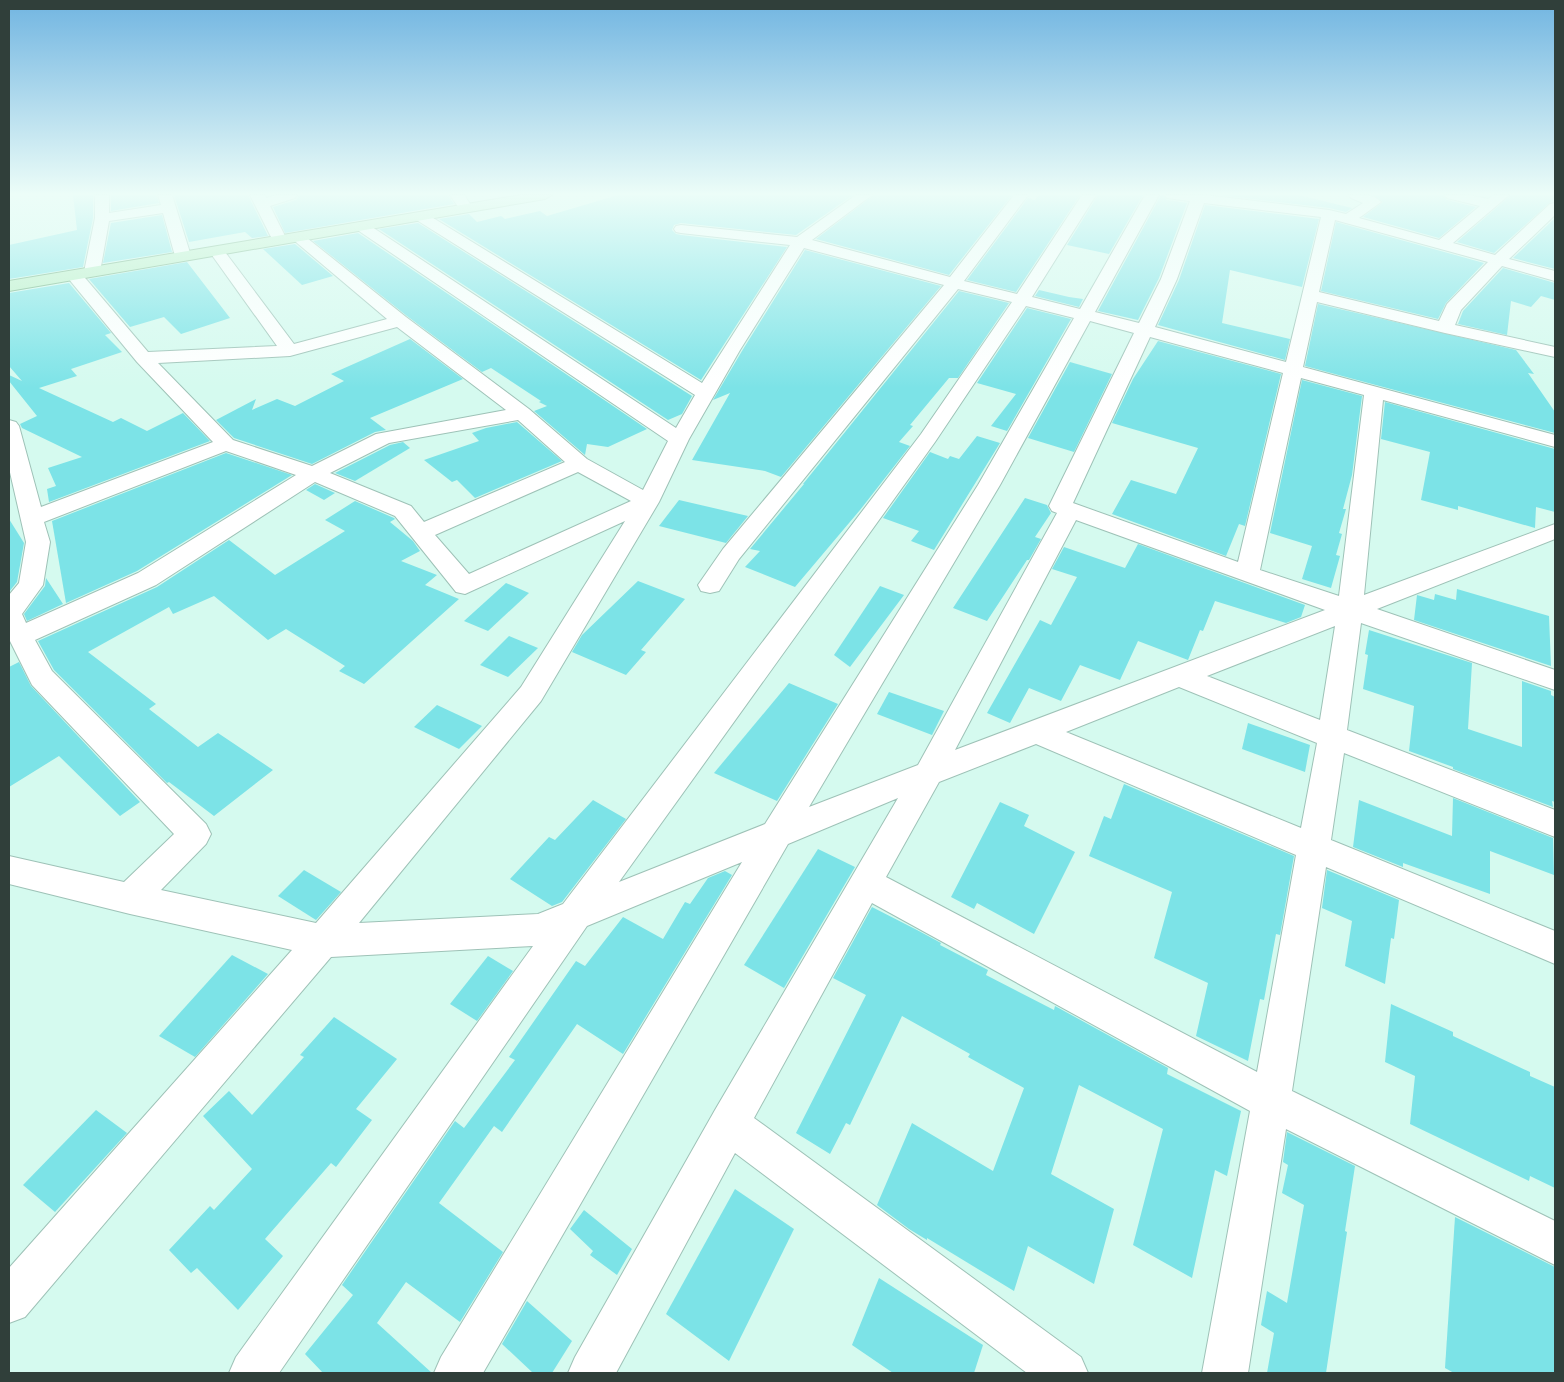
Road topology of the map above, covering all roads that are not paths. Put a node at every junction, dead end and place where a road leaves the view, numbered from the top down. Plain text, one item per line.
1 (94, 259) edge
2 (163, 259) edge
3 (224, 259) edge
4 (316, 259) edge
5 (411, 259) edge
6 (490, 259) edge
7 (789, 259) edge
8 (866, 259) edge
9 (972, 259) edge
10 (1047, 259) edge
11 (1115, 259) edge
12 (1176, 259) edge
13 (1319, 259) edge
14 (1498, 260) joint
15 (92, 272) junction
16 (74, 275) junction
17 (1555, 276) edge
18 (954, 283) junction
19 (9, 286) edge
20 (1311, 295) junction
21 (1022, 299) junction
22 (1083, 314) junction
23 (400, 321) junction
24 (1445, 328) junction
25 (1145, 330) junction
26 (290, 351) junction
27 (1555, 352) edge
28 (143, 358) junction
29 (1294, 370) junction
30 (1374, 392) junction
31 (706, 393) junction
32 (522, 413) junction
33 (10, 438) edge
34 (680, 439) junction
35 (1555, 441) edge
36 (226, 444) junction
37 (579, 464) junction
38 (313, 474) junction
39 (648, 502) junction
40 (1070, 510) junction
41 (31, 519) junction
42 (1555, 531) edge
43 (420, 532) junction
44 (1247, 574) junction
45 (710, 585) dead end
46 (1350, 609) junction
47 (12, 621) edge
48 (1180, 677) junction
49 (1555, 680) edge
50 (1037, 732) junction
51 (1332, 737) junction
52 (928, 774) junction
53 (1555, 824) edge
54 (776, 835) junction
55 (1314, 847) junction
56 (9, 870) edge
57 (866, 883) junction
58 (130, 899) junction
59 (558, 928) junction
60 (323, 941) junction
61 (1555, 948) edge
62 (1271, 1101) junction
63 (729, 1124) junction
64 (1555, 1244) edge
65 (9, 1301) edge
66 (252, 1373) edge
67 (457, 1373) edge
68 (591, 1373) edge
69 (1064, 1373) edge
70 (1225, 1373) edge

1 - 15 street
2 - 15 main road
3 - 26 street
4 - 23 street
5 - 34 street
6 - 31 street
7 - 31 street
8 - 18 street
9 - 18 street
10 - 21 street
11 - 22 street
12 - 25 street
13 - 20 street
14 - 17 street
14 - 24 street
15 - 16 main road
16 - 19 main road
16 - 28 street
18 - 21 street
18 - 45 street
20 - 24 street
20 - 29 street
21 - 22 street
21 - 59 street
22 - 25 street
22 - 54 street
23 - 26 street
23 - 32 street
24 - 27 street
25 - 29 street
25 - 40 street
26 - 28 street
28 - 36 street
29 - 30 street
29 - 44 street
30 - 35 street
30 - 46 street
31 - 34 street
32 - 37 street
32 - 38 street
33 - 41 street
34 - 39 street
36 - 38 street
36 - 41 street
37 - 39 street
37 - 43 street
38 - 43 street
38 - 47 street
39 - 43 street
39 - 60 street
40 - 44 street
40 - 52 street
41 - 47 street
42 - 46 street
44 - 46 street
46 - 48 street
46 - 49 street
46 - 51 street
47 - 58 street
48 - 50 street
48 - 51 street
50 - 52 street
50 - 55 street
51 - 53 street
51 - 55 street
52 - 54 street
52 - 57 street
54 - 59 street
54 - 67 street
55 - 61 street
55 - 62 street
56 - 58 street
57 - 62 street
57 - 63 street
58 - 60 street
59 - 60 street
59 - 66 street
60 - 65 street
62 - 64 street
62 - 70 street
63 - 68 street
63 - 69 street

